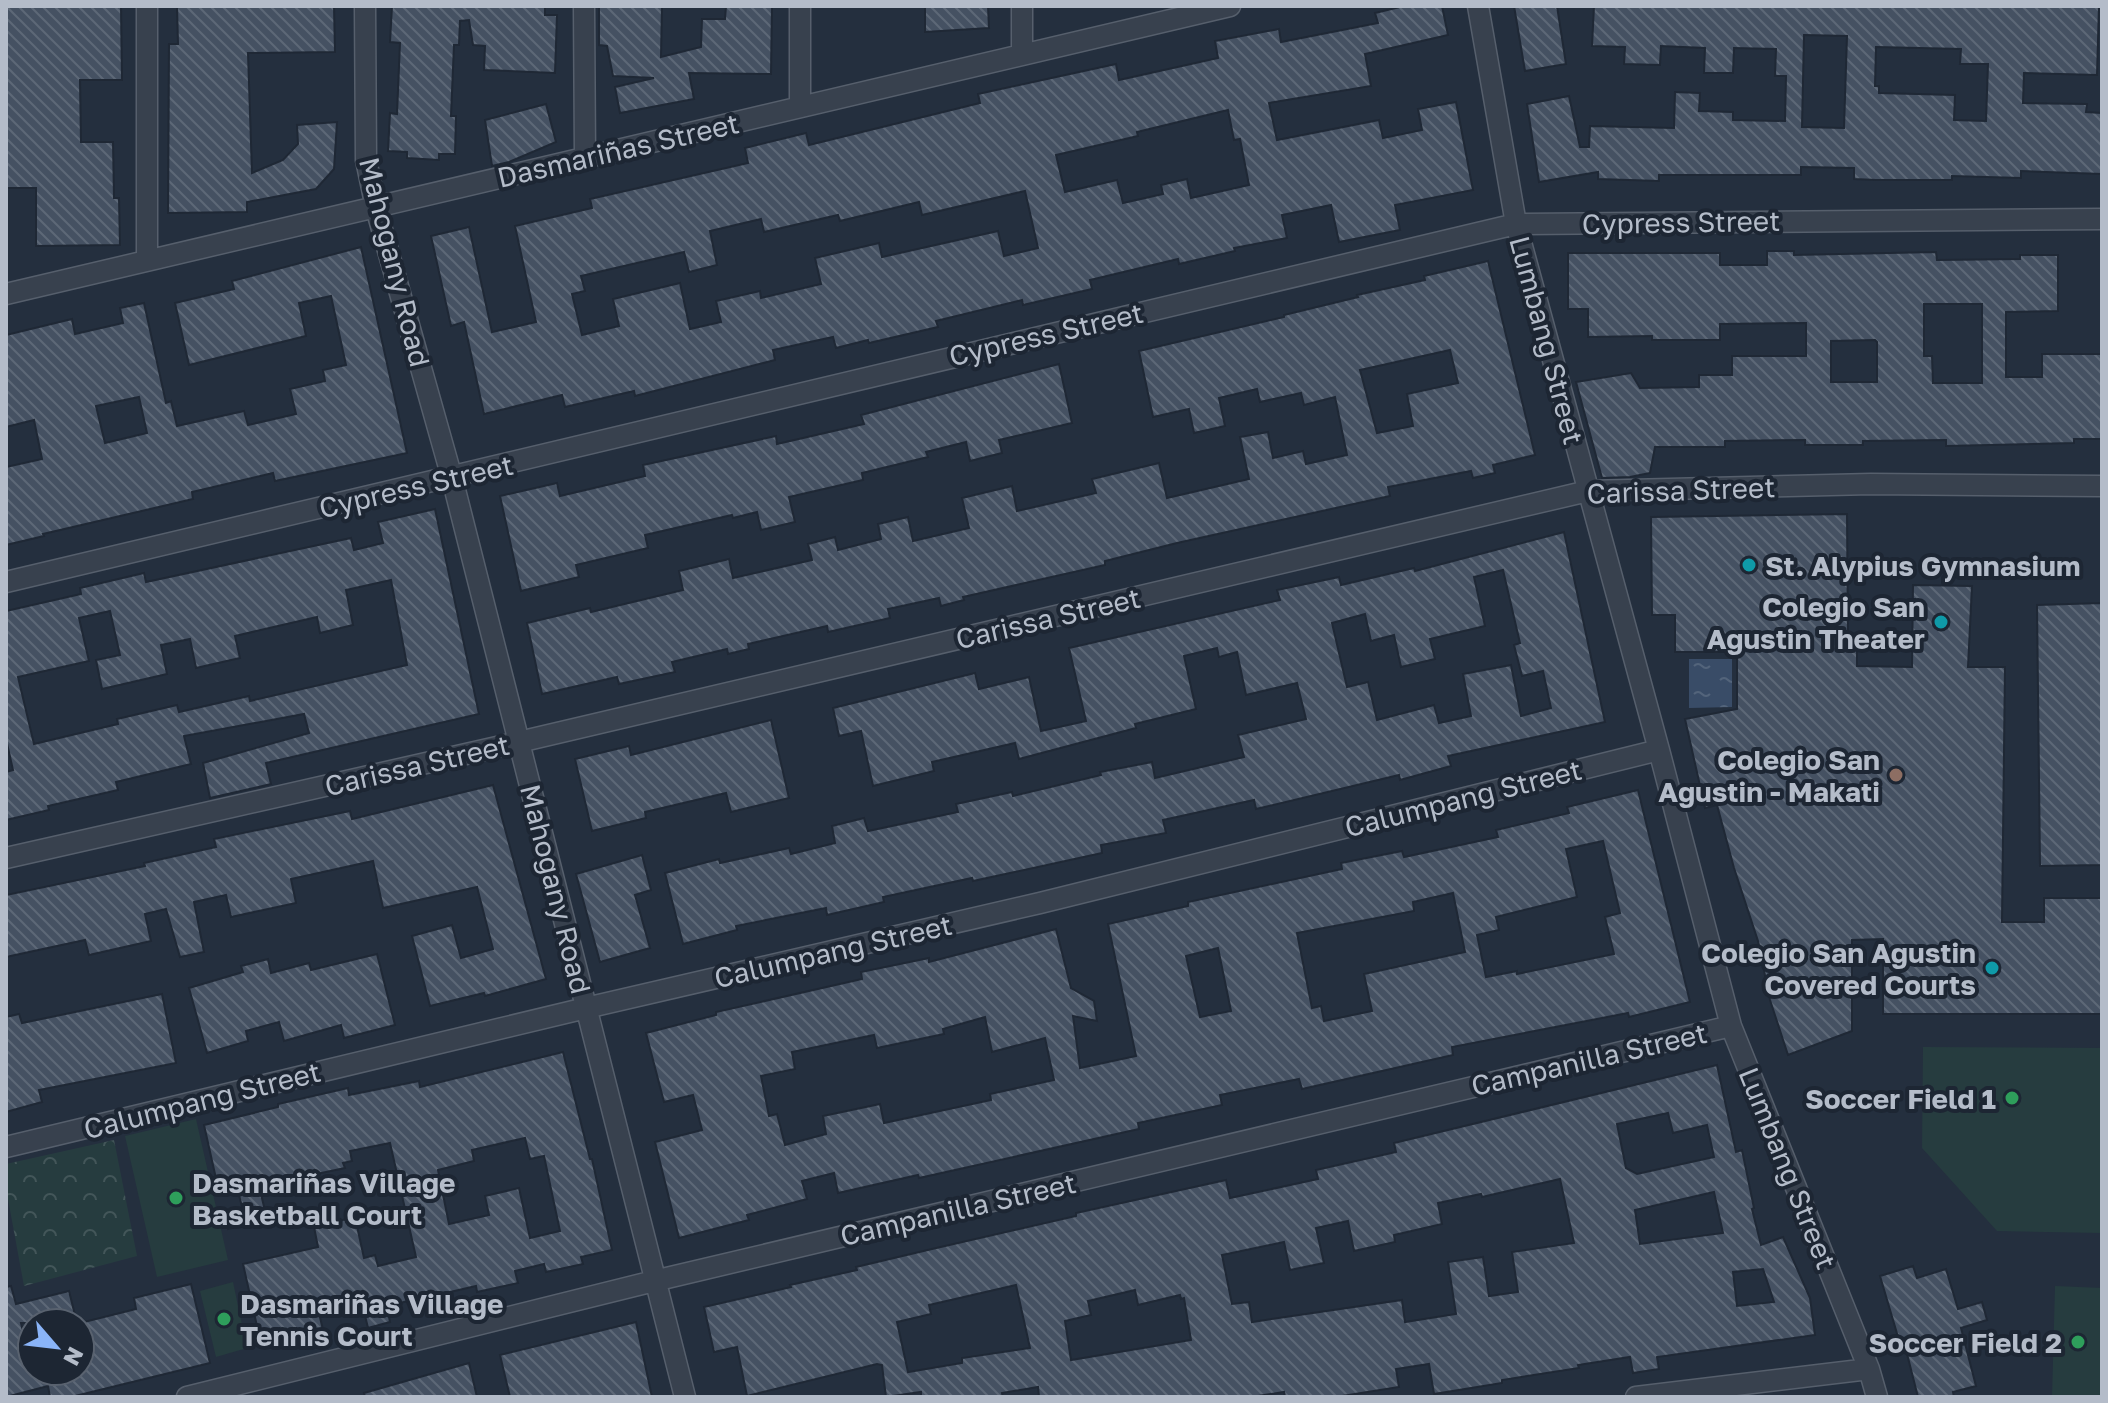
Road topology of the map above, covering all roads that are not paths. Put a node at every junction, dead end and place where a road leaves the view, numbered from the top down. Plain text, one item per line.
1 (147, 6) edge
2 (365, 6) edge
3 (584, 6) edge
4 (800, 6) edge
5 (1022, 6) edge
6 (1230, 6) edge
7 (1478, 6) edge
8 (1022, 54) junction
9 (800, 107) junction
10 (585, 158) junction
11 (376, 208) junction
12 (2102, 219) edge
13 (1516, 224) junction
14 (147, 259) junction
15 (6, 294) edge
16 (452, 478) junction
17 (2102, 486) edge
18 (1588, 491) junction
19 (6, 582) edge
20 (519, 742) junction
21 (1659, 750) junction
22 (6, 858) edge
23 (586, 1008) junction
24 (1731, 1026) junction
25 (6, 1147) edge
26 (654, 1281) junction
27 (1869, 1369) junction
28 (187, 1397) edge
29 (685, 1397) edge
30 (1636, 1397) edge
31 (1877, 1397) edge

1 - 14 street
2 - 11 street, Mahogany Road
3 - 10 street
4 - 9 street
5 - 8 street
6 - 8 street, Dasmariñas Street
7 - 13 street, Lumbang Street
8 - 9 street, Dasmariñas Street
9 - 10 street, Dasmariñas Street
10 - 11 street, Dasmariñas Street
11 - 14 street, Dasmariñas Street
11 - 16 street, Mahogany Road
12 - 13 street, Cypress Street
13 - 16 street, Cypress Street
13 - 18 street, Lumbang Street
14 - 15 street, Dasmariñas Street
16 - 19 street, Cypress Street
16 - 20 street, Mahogany Road
17 - 18 street, Carissa Street
18 - 20 street, Carissa Street
18 - 21 street, Lumbang Street
20 - 22 street, Carissa Street
20 - 23 street, Mahogany Road
21 - 23 street, Calumpang Street
21 - 24 street, Lumbang Street
23 - 25 street, Calumpang Street
23 - 26 street, Mahogany Road
24 - 26 street, Campanilla Street
24 - 27 street, Lumbang Street
26 - 28 street, Campanilla Street
26 - 29 street, Mahogany Road
27 - 30 street
27 - 31 street, Lumbang Street

